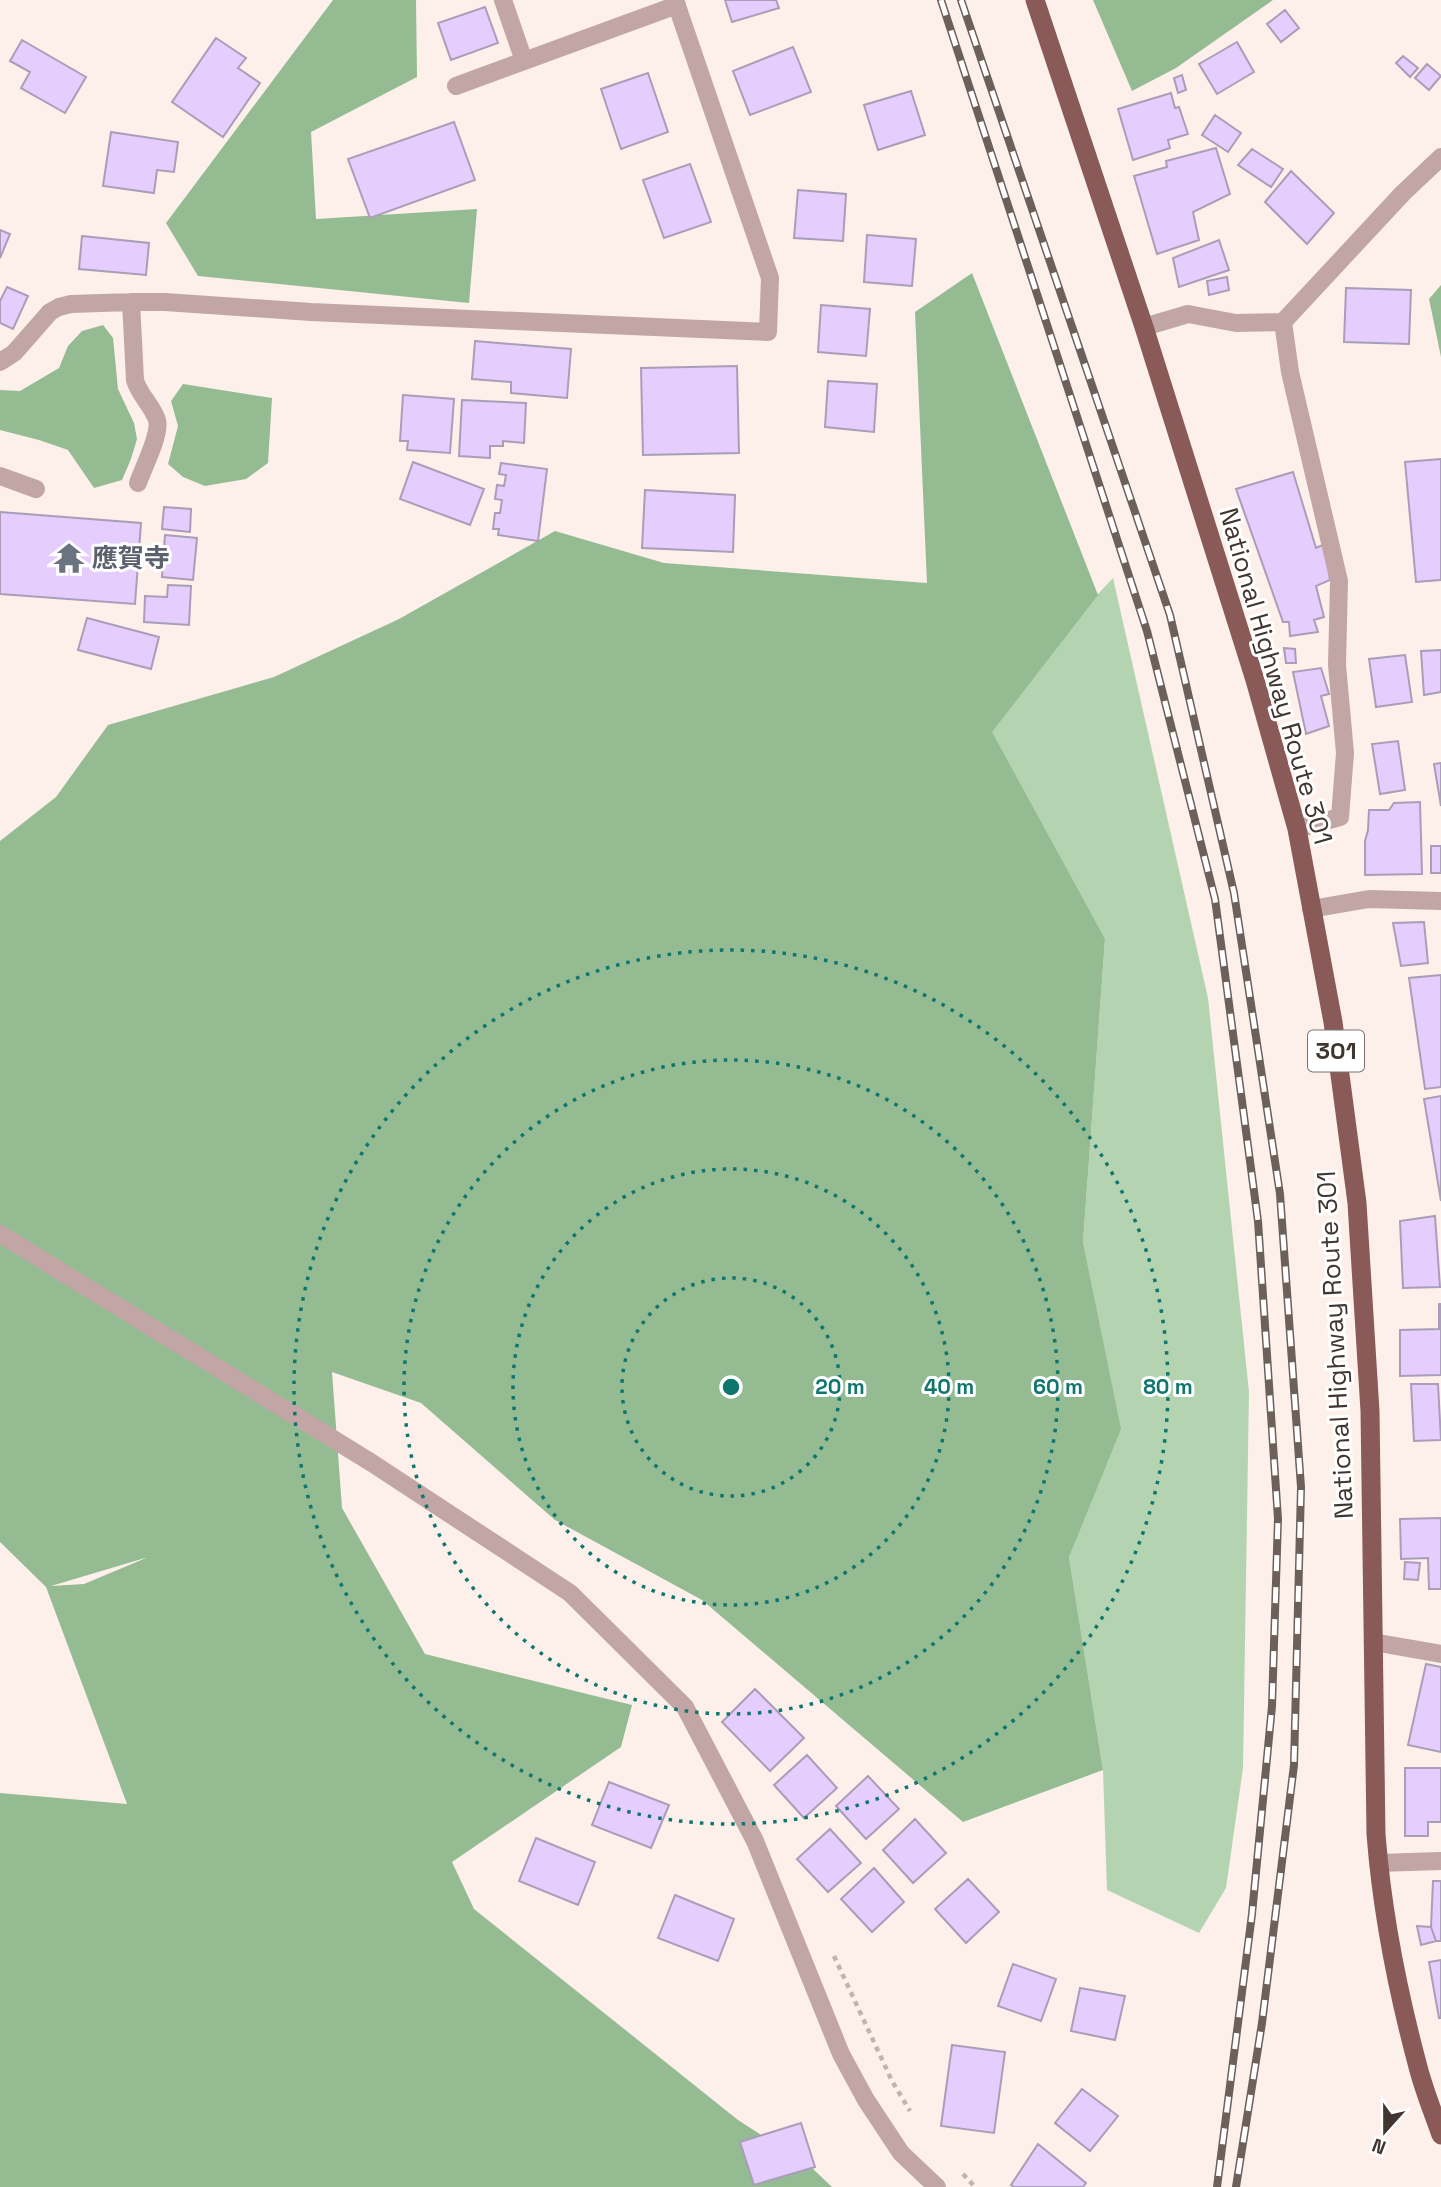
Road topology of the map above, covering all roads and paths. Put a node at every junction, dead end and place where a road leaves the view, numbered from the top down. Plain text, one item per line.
1 (503, 0) edge
2 (1035, 0) edge
3 (676, 3) edge
4 (524, 61) junction
5 (456, 86) dead end
6 (1441, 157) edge
7 (131, 302) junction
8 (1283, 321) junction
9 (1144, 327) junction
10 (0, 362) edge
11 (0, 476) edge
12 (138, 483) dead end
13 (36, 489) dead end
14 (1297, 829) junction
15 (1441, 901) edge
16 (1311, 909) junction
17 (0, 1234) edge
18 (1373, 1642) junction
19 (1441, 1654) edge
20 (1441, 1861) edge
21 (1378, 1863) junction
22 (829, 1945) dead end
23 (915, 2120) dead end
24 (1441, 2135) edge
25 (957, 2168) dead end
26 (937, 2187) edge
27 (975, 2187) edge

1 - 4 street
2 - 9 highway, National Highway Route 301 / 301
3 - 4 street
3 - 7 street
4 - 5 street
6 - 8 street
7 - 10 street
7 - 12 street
8 - 9 street
8 - 14 street
9 - 14 highway, National Highway Route 301 / 301
11 - 13 street
14 - 16 highway, National Highway Route 301 / 301
15 - 16 street
16 - 18 highway, National Highway Route 301 / 301
17 - 26 street
18 - 19 street
18 - 21 highway, National Highway Route 301 / 301
20 - 21 street
21 - 24 highway, National Highway Route 301 / 301
22 - 23 path
25 - 27 path

